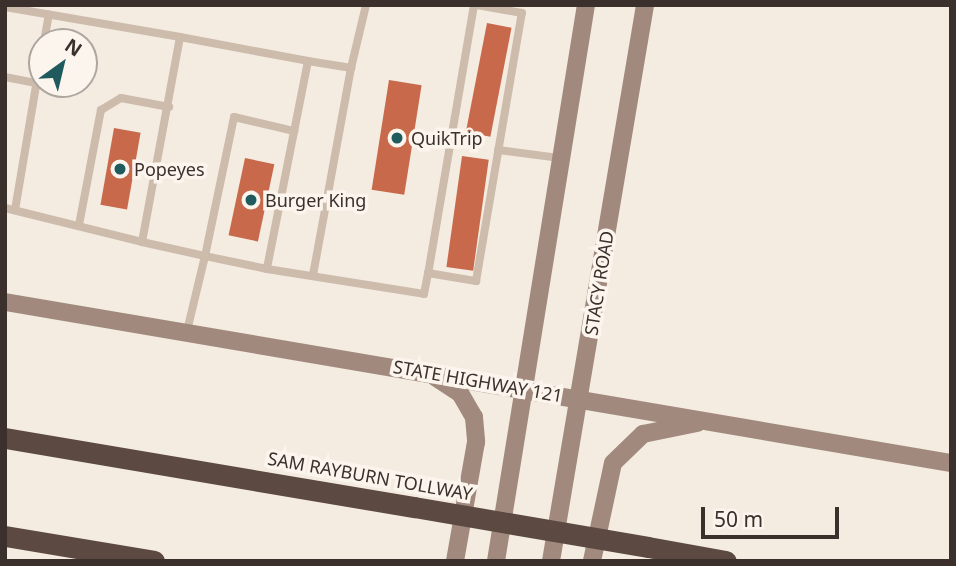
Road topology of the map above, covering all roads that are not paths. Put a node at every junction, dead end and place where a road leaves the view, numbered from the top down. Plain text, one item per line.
1 (366, 5) edge
2 (475, 5) edge
3 (586, 5) edge
4 (645, 5) edge
5 (5, 7) edge
6 (49, 14) junction
7 (46, 28) edge
8 (180, 37) junction
9 (308, 61) junction
10 (351, 68) junction
11 (5, 78) edge
12 (28, 82) edge
13 (33, 98) edge
14 (169, 107) junction
15 (294, 131) junction
16 (498, 150) junction
17 (561, 158) junction
18 (10, 209) edge
19 (79, 225) junction
20 (142, 242) junction
21 (205, 256) junction
22 (267, 269) junction
23 (428, 272) junction
24 (313, 275) junction
25 (5, 302) edge
26 (187, 331) junction
27 (426, 371) junction
28 (522, 388) junction
29 (581, 398) junction
30 (708, 421) junction
31 (5, 438) edge
32 (951, 463) edge
33 (5, 536) edge
34 (154, 561) edge
35 (455, 561) edge
36 (496, 561) edge
37 (551, 561) edge
38 (592, 561) edge
39 (726, 561) edge

1 - 10 lane
2 - 16 lane
2 - 23 lane
3 - 17 main road
4 - 29 main road, STACY ROAD
5 - 6 lane
6 - 7 lane
6 - 8 lane
8 - 9 lane
8 - 14 lane
9 - 10 lane
9 - 15 lane
10 - 24 lane
11 - 12 lane
13 - 18 lane
14 - 19 lane
14 - 20 lane
15 - 21 lane
15 - 22 lane
16 - 17 lane
16 - 23 lane
17 - 28 main road
18 - 19 lane
19 - 20 lane
20 - 21 lane
21 - 22 lane
21 - 26 lane
22 - 24 lane
23 - 24 lane
25 - 26 main road, STATE HIGHWAY 121
26 - 27 main road, STATE HIGHWAY 121
27 - 28 main road, STATE HIGHWAY 121
27 - 35 main road
28 - 29 main road, STATE HIGHWAY 121
28 - 36 main road
29 - 30 main road, STATE HIGHWAY 121
29 - 37 main road, STACY ROAD
30 - 32 main road, STATE HIGHWAY 121
30 - 38 main road
31 - 39 highway, SAM RAYBURN TOLLWAY, bridge
33 - 34 highway

